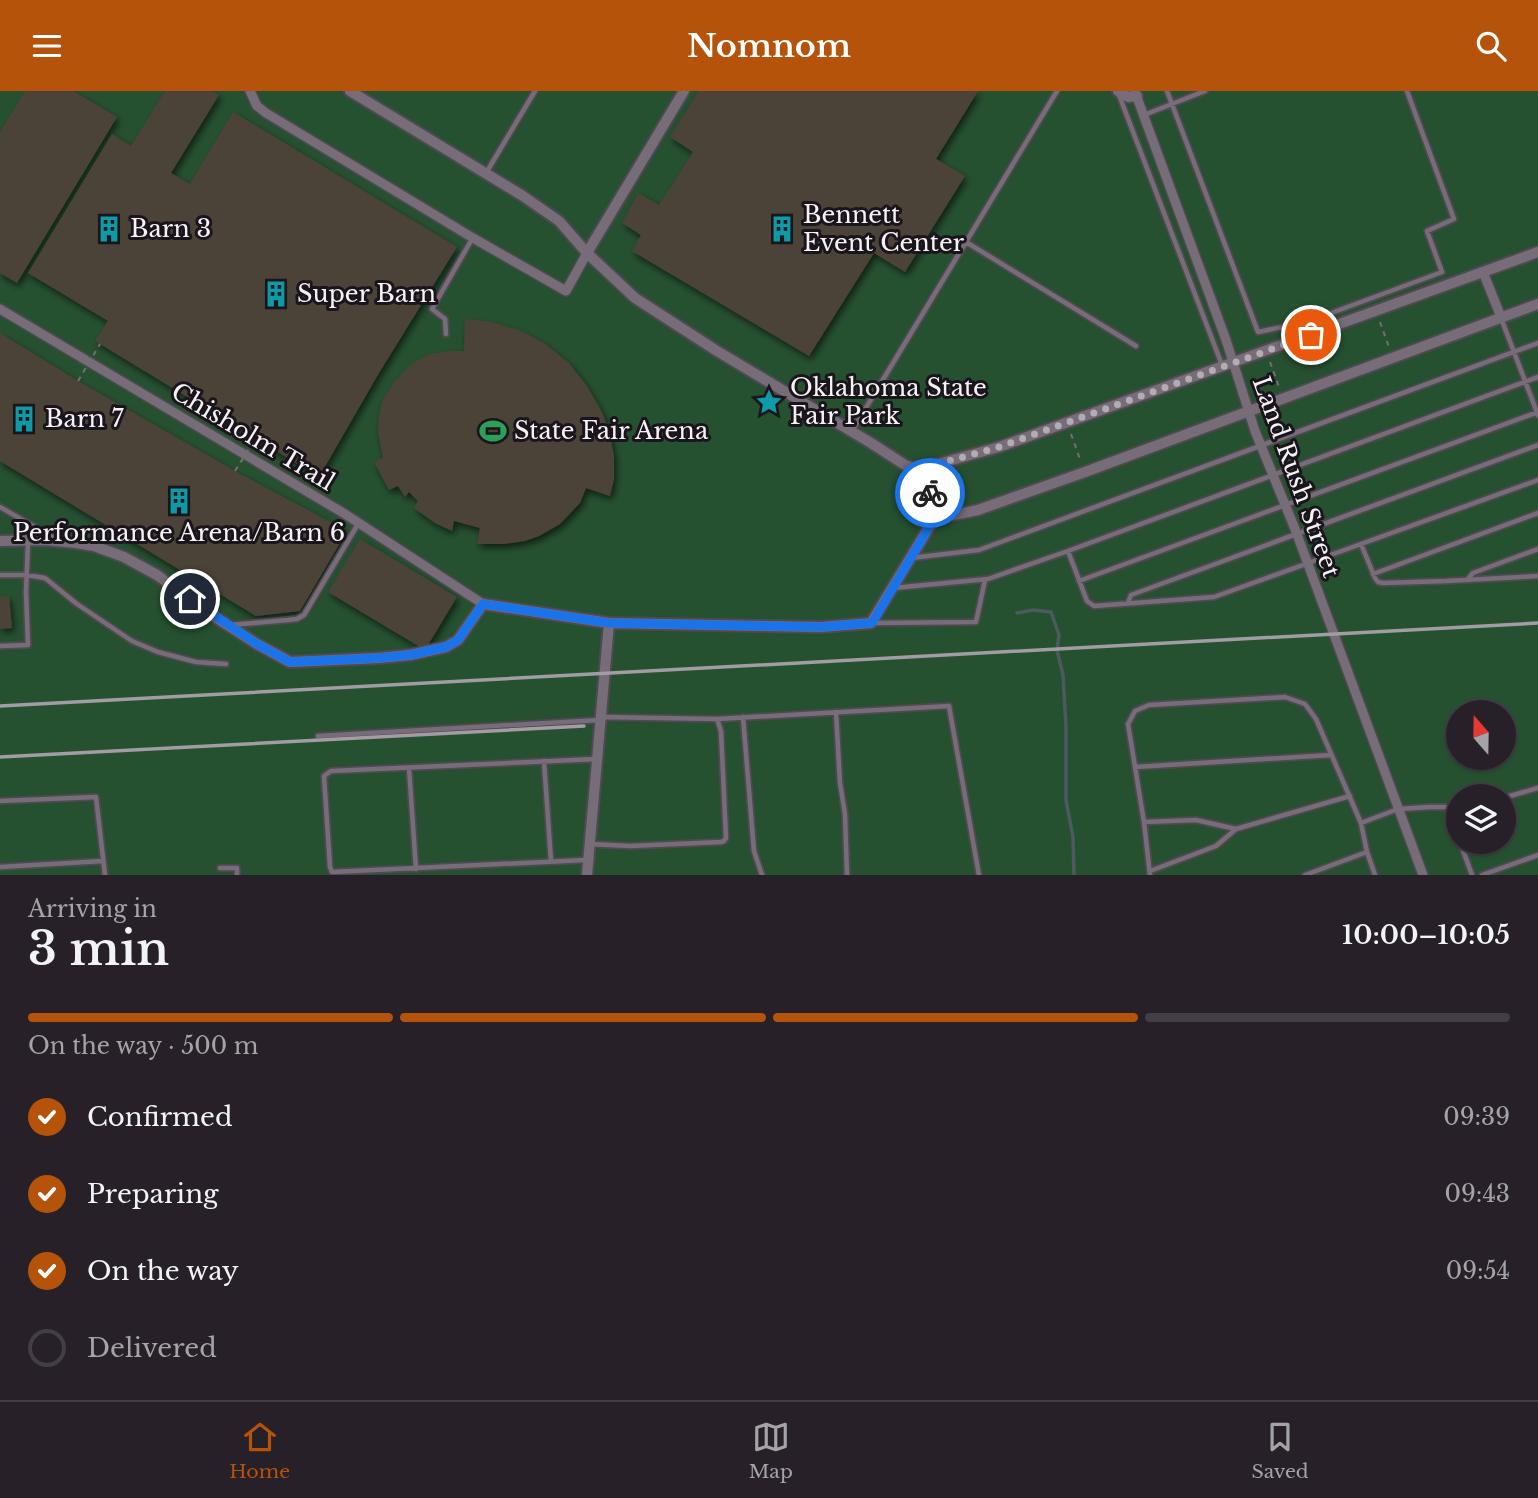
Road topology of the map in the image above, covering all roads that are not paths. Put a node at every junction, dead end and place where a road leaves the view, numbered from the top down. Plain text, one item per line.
1 (250, 91) edge
2 (350, 91) edge
3 (535, 91) edge
4 (684, 91) edge
5 (1057, 91) edge
6 (1118, 91) edge
7 (1167, 91) edge
8 (1205, 91) edge
9 (1407, 91) edge
10 (1136, 94) edge
11 (367, 95) edge
12 (1172, 104) junction
13 (1143, 115) junction
14 (486, 174) junction
15 (473, 239) junction
16 (966, 242) junction
17 (1538, 252) edge
18 (587, 253) junction
19 (1483, 272) junction
20 (1538, 304) edge
21 (0, 309) edge
22 (1501, 317) junction
23 (446, 334) dead end
24 (1538, 343) edge
25 (1136, 346) dead end
26 (1514, 351) junction
27 (1228, 365) junction
28 (1538, 377) edge
29 (1526, 381) junction
30 (1249, 412) junction
31 (1538, 413) edge
32 (851, 432) junction
33 (1262, 445) junction
34 (1538, 445) edge
35 (927, 467) junction
36 (1274, 475) junction
37 (1538, 480) edge
38 (1286, 505) junction
39 (0, 507) edge
40 (1538, 513) edge
41 (934, 519) junction
42 (358, 523) junction
43 (1297, 535) junction
44 (28, 540) junction
45 (0, 541) edge
46 (61, 542) junction
47 (1361, 544) junction
48 (1538, 548) edge
49 (1068, 551) junction
50 (911, 558) junction
51 (1307, 562) junction
52 (1373, 574) junction
53 (0, 575) edge
54 (27, 575) junction
55 (1538, 576) edge
56 (985, 580) junction
57 (1466, 580) junction
58 (1079, 581) junction
59 (893, 588) junction
60 (1128, 603) junction
61 (483, 604) junction
62 (872, 623) junction
63 (229, 625) junction
64 (608, 629) junction
65 (0, 646) edge
66 (226, 664) dead end
67 (836, 712) junction
68 (743, 717) junction
69 (601, 718) junction
70 (717, 719) junction
71 (318, 736) dead end
72 (1331, 755) junction
73 (597, 759) junction
74 (544, 761) junction
75 (1135, 767) junction
76 (409, 768) junction
77 (1538, 788) edge
78 (1516, 794) edge
79 (1350, 796) junction
80 (0, 801) edge
81 (1446, 808) edge
82 (1398, 809) junction
83 (1144, 822) junction
84 (1361, 823) junction
85 (1236, 829) junction
86 (590, 844) junction
87 (1367, 852) junction
88 (1464, 854) edge
89 (1538, 855) edge
90 (588, 860) junction
91 (103, 862) junction
92 (551, 862) junction
93 (0, 867) edge
94 (220, 868) dead end
95 (416, 869) junction
96 (1150, 873) edge
97 (105, 875) edge
98 (237, 875) edge
99 (587, 875) edge
100 (762, 875) edge
101 (847, 875) edge
102 (979, 875) edge
103 (1305, 875) edge
104 (1375, 875) edge
105 (1423, 875) edge
106 (1472, 875) edge
107 (1482, 875) edge

1 - 15 street
2 - 11 street
3 - 14 lane
4 - 18 street
5 - 16 lane
6 - 10 street
6 - 27 lane
7 - 12 lane
8 - 12 lane
9 - 12 lane
10 - 13 street, Land Rush Street
11 - 14 street
12 - 13 lane
13 - 27 street, Land Rush Street
14 - 18 street
15 - 18 street
15 - 23 lane
16 - 25 lane
16 - 32 lane
17 - 19 street
18 - 32 street
19 - 22 street
19 - 27 street
20 - 22 street
21 - 42 street, Chisholm Trail
22 - 26 lane
22 - 30 street
24 - 26 lane
26 - 29 lane
26 - 33 lane
27 - 30 street, Land Rush Street
27 - 35 street
28 - 29 lane
29 - 31 lane
29 - 36 lane
30 - 33 street, Land Rush Street
30 - 41 street
31 - 38 lane
32 - 35 street
33 - 36 street, Land Rush Street
33 - 50 lane
34 - 43 lane
35 - 41 street
36 - 38 street, Land Rush Street
36 - 49 lane
37 - 47 lane
38 - 43 street, Land Rush Street
38 - 58 lane
39 - 46 lane
40 - 52 lane
41 - 50 street
42 - 61 street, Chisholm Trail
42 - 63 lane
43 - 51 street, Land Rush Street
43 - 60 lane
44 - 45 street
44 - 46 street
44 - 54 lane
46 - 63 street
47 - 51 lane
47 - 52 lane
48 - 57 lane
49 - 56 lane
49 - 58 lane
50 - 59 street
51 - 60 lane
51 - 82 street, Land Rush Street
52 - 57 lane
53 - 54 lane
54 - 65 lane
54 - 66 lane
55 - 57 lane
56 - 59 lane
56 - 62 lane
58 - 60 lane
59 - 62 street
61 - 63 street
61 - 64 street
62 - 64 street
64 - 69 street
67 - 68 lane
67 - 101 lane
67 - 102 lane
68 - 70 lane
68 - 100 lane
69 - 70 lane
69 - 71 lane
69 - 73 street
70 - 86 lane
72 - 75 lane
72 - 75 lane
72 - 79 lane
73 - 74 lane
73 - 86 street
74 - 76 lane
74 - 92 lane
75 - 83 lane
76 - 95 lane
76 - 95 lane
77 - 78 lane
79 - 84 lane
79 - 85 lane
80 - 91 lane
81 - 82 lane
82 - 84 lane
82 - 105 street, Land Rush Street
83 - 85 lane
83 - 96 lane
84 - 87 lane
85 - 96 lane
86 - 90 street
87 - 103 lane
87 - 104 lane
88 - 106 lane
89 - 107 lane
90 - 92 lane
90 - 99 street
91 - 93 lane
91 - 97 lane
92 - 95 lane
94 - 98 lane

